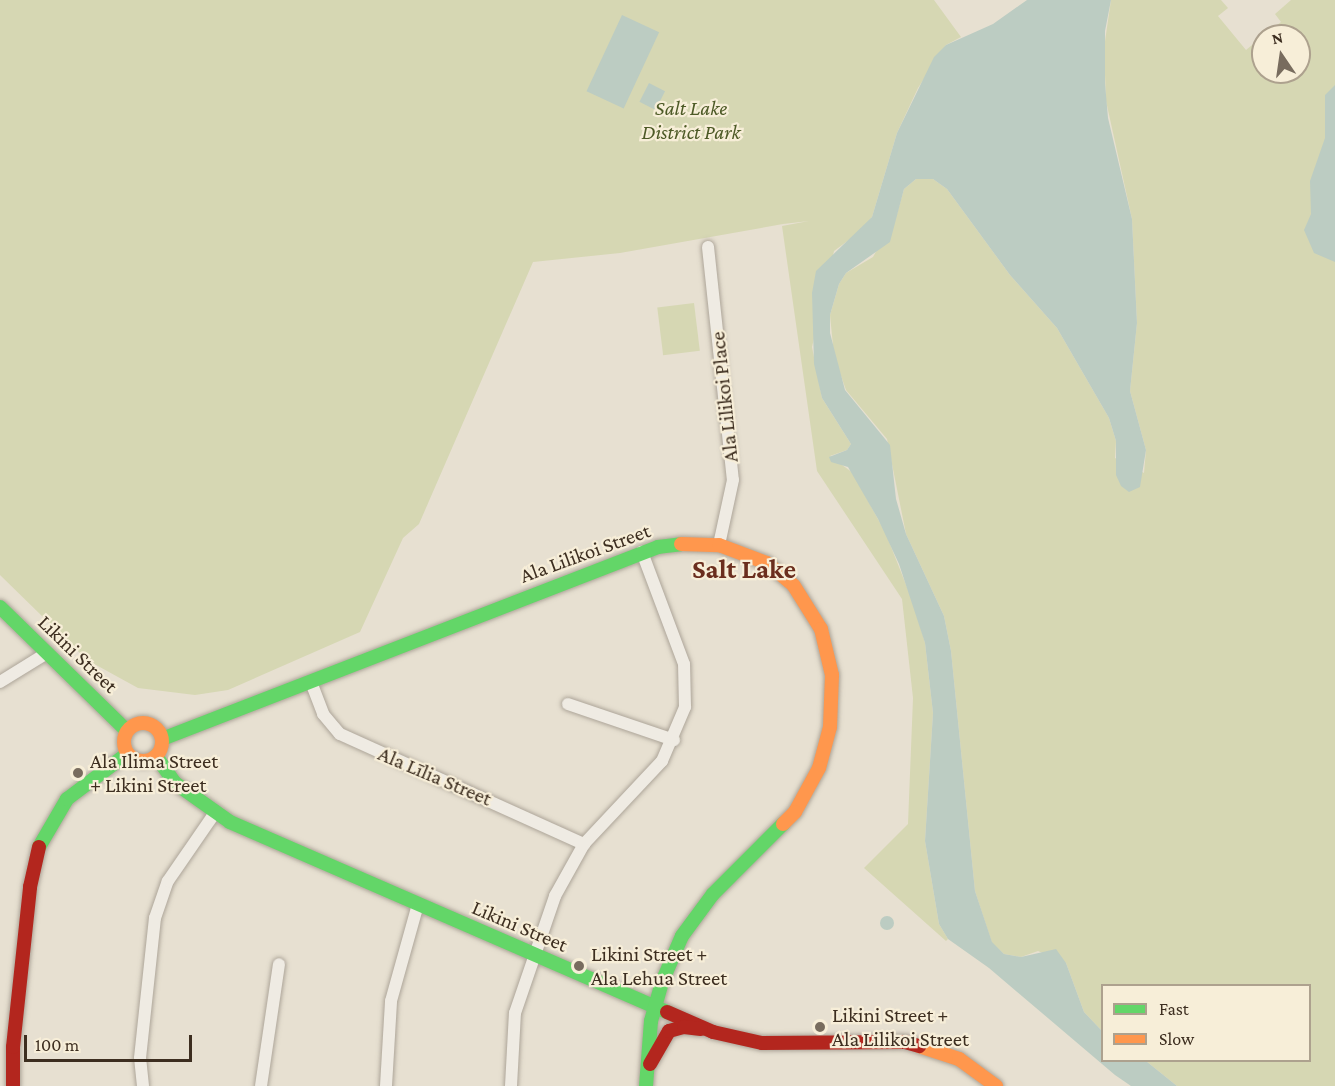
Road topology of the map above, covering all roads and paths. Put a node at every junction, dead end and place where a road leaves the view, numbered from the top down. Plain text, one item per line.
1 (708, 247) dead end
2 (719, 545) junction
3 (642, 552) junction
4 (0, 607) edge
5 (47, 654) junction
6 (0, 682) edge
7 (311, 682) junction
8 (568, 704) dead end
9 (127, 731) junction
10 (162, 740) junction
11 (674, 740) junction
12 (127, 754) junction
13 (156, 756) junction
14 (214, 813) junction
15 (584, 844) junction
16 (418, 904) junction
17 (532, 954) junction
18 (279, 964) dead end
19 (656, 1005) junction
20 (713, 1032) junction
21 (646, 1079) edge
22 (13, 1086) edge
23 (143, 1086) edge
24 (261, 1086) edge
25 (386, 1086) edge
26 (511, 1086) edge
27 (996, 1086) edge

1 - 2 street, Ala Lilikoi Place
2 - 3 street, Ala Lilikoi Street
2 - 19 street, Ala Lilikoi Street
3 - 7 street, Ala Lilikoi Street
3 - 11 street
4 - 5 street, Likini Street
5 - 6 street
5 - 9 street, Likini Street
7 - 10 street, Ala Lilikoi Street
7 - 15 street, Ala Līlia Street
8 - 11 street
9 - 10 street
9 - 12 street
10 - 13 street
11 - 15 street
12 - 13 street
12 - 22 street
13 - 14 street, Likini Street
14 - 16 street, Likini Street
14 - 23 street
15 - 17 street
16 - 17 street, Likini Street
16 - 25 street
17 - 19 street, Likini Street
17 - 26 street
18 - 24 street
19 - 20 street, Likini Street
19 - 21 street, Ala Lilikoi Street
20 - 21 street
20 - 27 street, Likini Street

